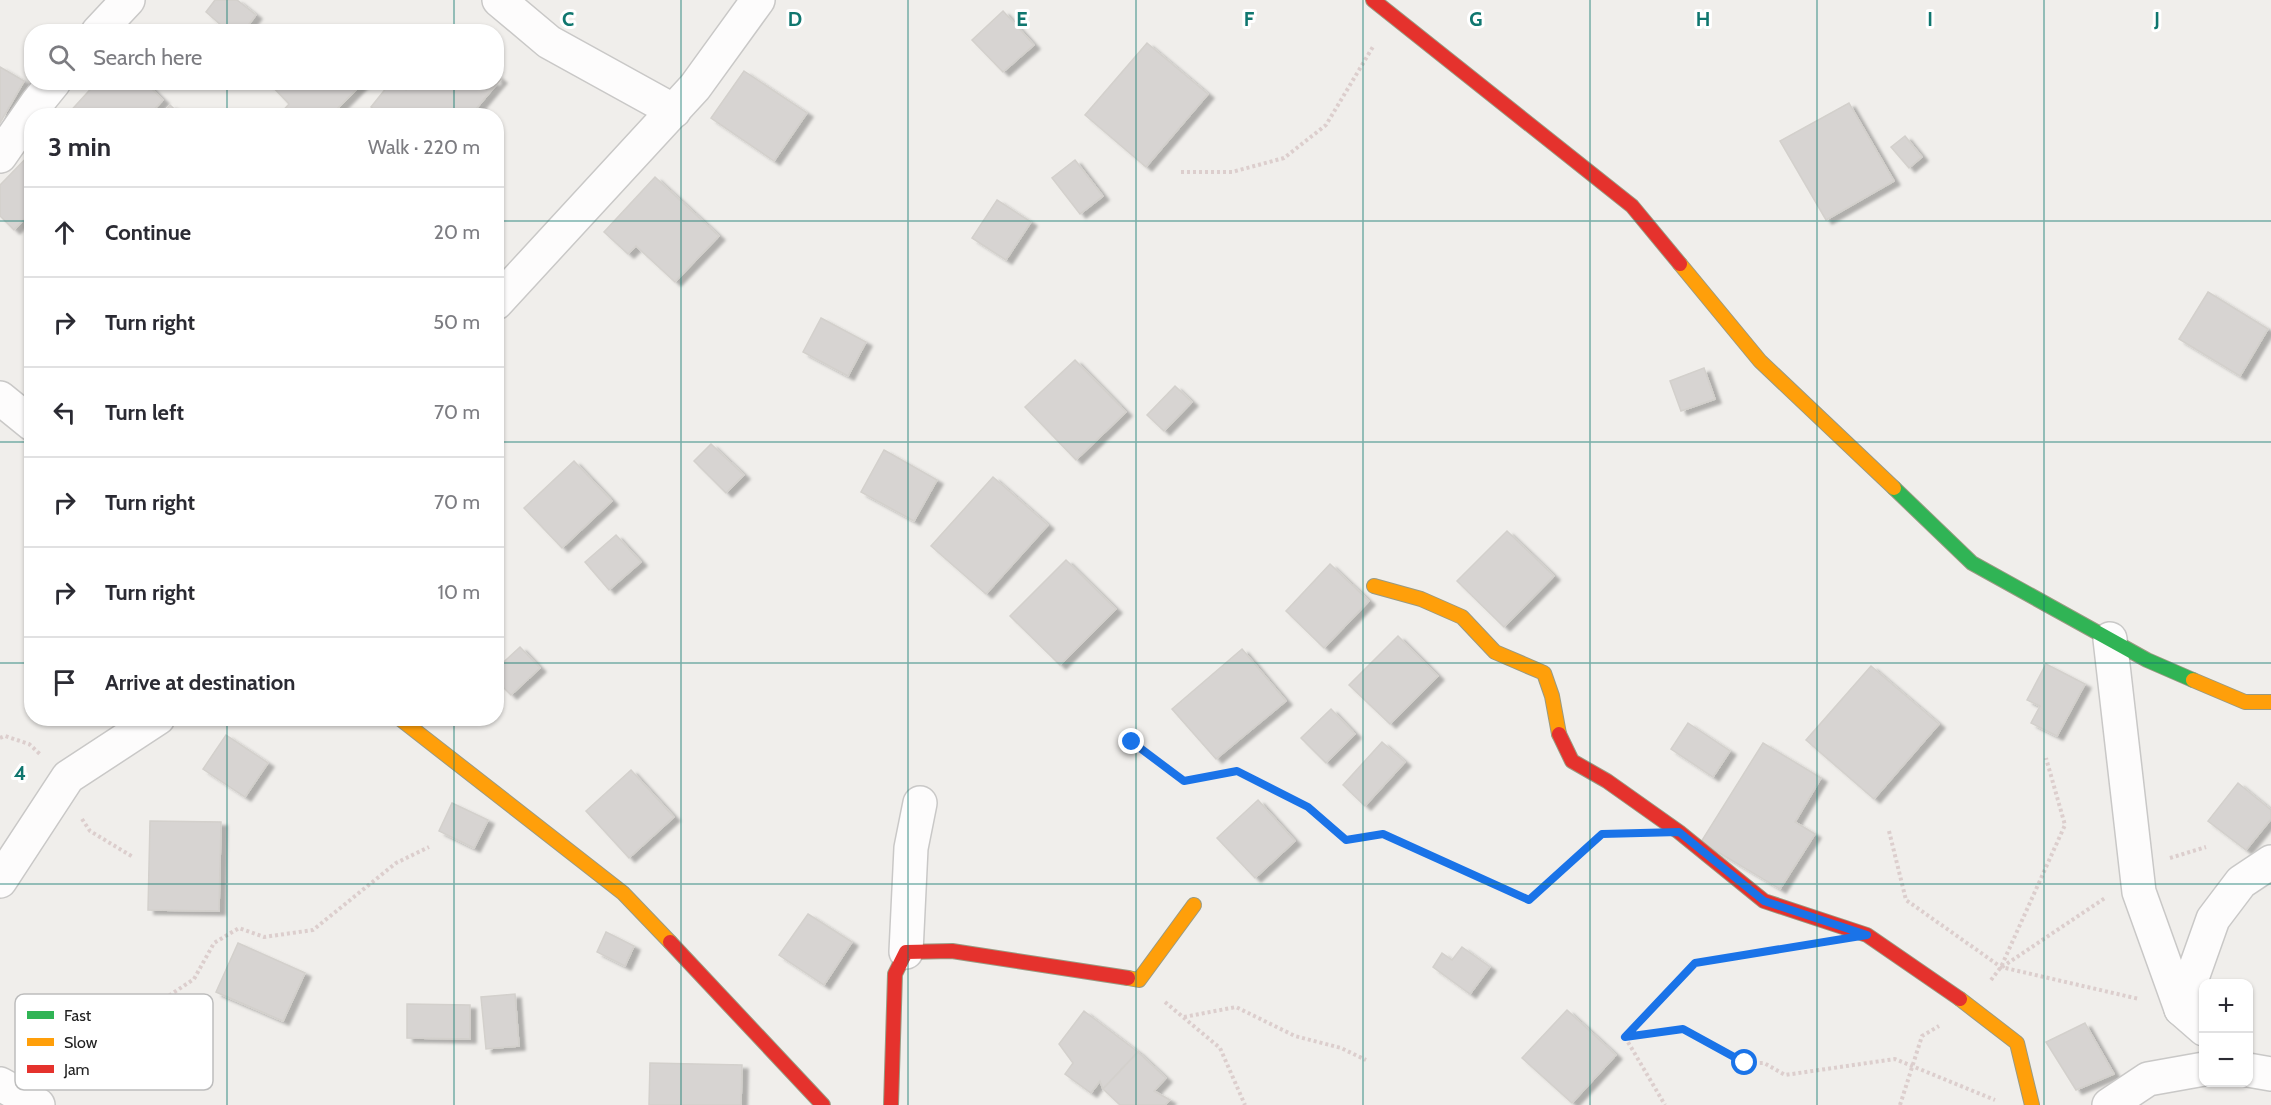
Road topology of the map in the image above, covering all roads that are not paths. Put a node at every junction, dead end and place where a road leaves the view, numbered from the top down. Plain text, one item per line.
1 (129, 0) edge
2 (499, 0) edge
3 (758, 0) edge
4 (1373, 0) edge
5 (106, 24) edge
6 (48, 90) edge
7 (34, 108) edge
8 (674, 111) junction
9 (24, 122) edge
10 (0, 156) edge
11 (504, 294) edge
12 (0, 398) edge
13 (24, 418) edge
14 (1374, 586) dead end
15 (2110, 639) junction
16 (2271, 702) edge
17 (146, 726) edge
18 (409, 726) edge
19 (920, 803) dead end
20 (2271, 862) edge
21 (0, 881) edge
22 (1194, 905) dead end
23 (906, 952) junction
24 (2192, 1019) edge
25 (2199, 1070) edge
26 (0, 1084) edge
27 (38, 1105) edge
28 (823, 1105) edge
29 (891, 1105) edge
30 (2032, 1105) edge
31 (2109, 1105) edge

1 - 5 street
2 - 8 street
3 - 8 street
4 - 15 street
6 - 7 street
8 - 11 street
9 - 10 street
12 - 13 street
14 - 30 street
15 - 16 street
15 - 24 street
17 - 21 street
18 - 28 street
19 - 23 street
20 - 24 street
22 - 23 street
23 - 29 street
25 - 31 street
26 - 27 street

